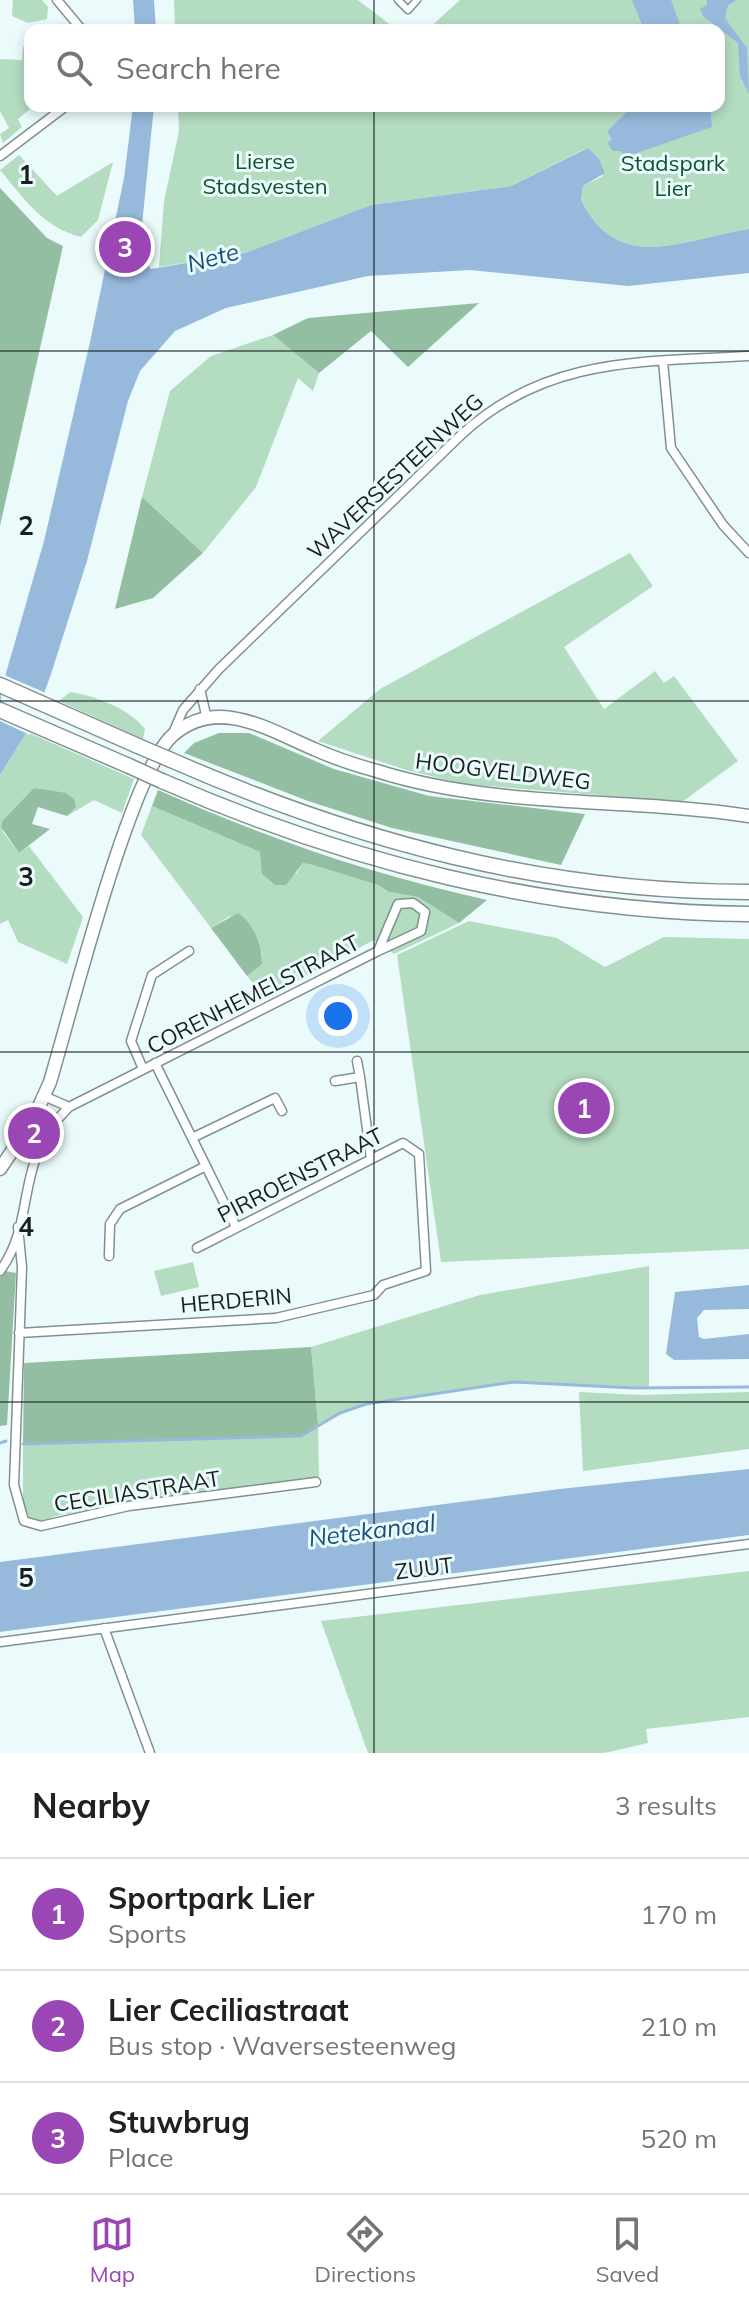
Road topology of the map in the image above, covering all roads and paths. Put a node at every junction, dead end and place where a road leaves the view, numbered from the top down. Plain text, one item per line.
1 (57, 0) edge
2 (398, 0) edge
3 (417, 0) edge
4 (77, 24) edge
5 (58, 112) edge
6 (0, 156) edge
7 (749, 356) edge
8 (663, 361) junction
9 (749, 553) edge
10 (0, 685) edge
11 (200, 688) junction
12 (0, 710) edge
13 (207, 719) junction
14 (172, 736) junction
15 (749, 816) edge
16 (749, 892) edge
17 (749, 914) edge
18 (189, 951) dead end
19 (378, 951) junction
20 (357, 1061) dead end
21 (155, 1063) junction
22 (143, 1069) junction
23 (360, 1077) junction
24 (335, 1081) dead end
25 (44, 1096) junction
26 (69, 1107) junction
27 (282, 1111) dead end
28 (192, 1138) junction
29 (419, 1154) joint
30 (371, 1159) junction
31 (206, 1166) junction
32 (0, 1169) edge
33 (29, 1178) joint
34 (18, 1227) junction
35 (236, 1227) junction
36 (197, 1248) dead end
37 (109, 1256) dead end
38 (0, 1271) edge
39 (19, 1333) junction
40 (316, 1482) dead end
41 (749, 1544) edge
42 (104, 1628) junction
43 (0, 1642) edge
44 (150, 1753) edge

1 - 4 street
2 - 3 street
5 - 6 street
7 - 8 street, WAVERSESTEENWEG
8 - 9 street
8 - 11 street, WAVERSESTEENWEG
10 - 16 highway, bridge
11 - 13 street
11 - 14 street, WAVERSESTEENWEG
12 - 17 highway, bridge
13 - 14 main road, HOOGVELDWEG
13 - 15 main road, HOOGVELDWEG
14 - 25 main road, WAVERSESTEENWEG
18 - 22 street, CORENHEMELSTRAAT
19 - 19 street, CORENHEMELSTRAAT
19 - 21 street, CORENHEMELSTRAAT
20 - 23 street
21 - 22 street, CORENHEMELSTRAAT
21 - 28 street
22 - 26 street, CORENHEMELSTRAAT
23 - 24 street
23 - 30 street
25 - 26 street
25 - 32 main road, WAVERSESTEENWEG
26 - 33 street, CORENHEMELSTRAAT
27 - 28 street
28 - 31 street
29 - 30 street, PIRROENSTRAAT
29 - 39 street, HERDERIN
30 - 35 street, PIRROENSTRAAT
31 - 35 street
31 - 37 street
33 - 34 street, CECILIASTRAAT
34 - 38 street
34 - 39 street, CECILIASTRAAT
35 - 36 street, PIRROENSTRAAT
39 - 40 street, CECILIASTRAAT
41 - 42 street, ZUUT
42 - 43 street, ZUUT
42 - 44 street

